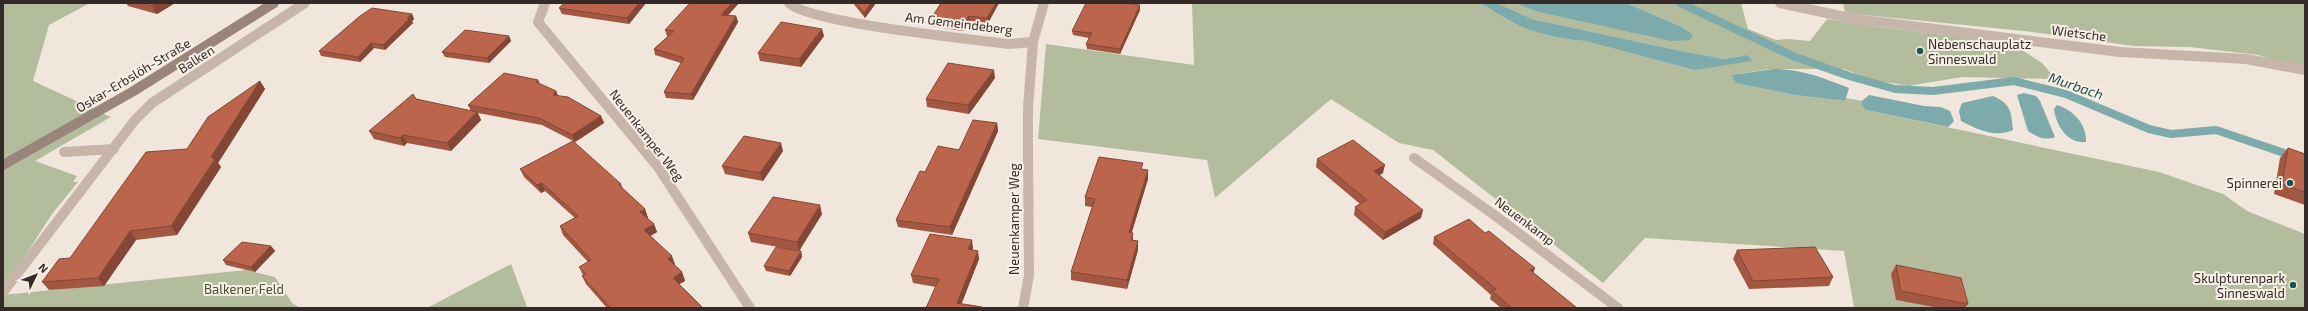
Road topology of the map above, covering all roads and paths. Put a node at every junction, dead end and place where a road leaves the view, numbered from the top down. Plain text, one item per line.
1 (274, 3) edge
2 (305, 3) edge
3 (545, 3) edge
4 (789, 3) edge
5 (1044, 3) edge
6 (1780, 3) edge
7 (1033, 42) junction
8 (2305, 70) edge
9 (114, 149) junction
10 (64, 152) dead end
11 (1414, 158) dead end
12 (3, 165) edge
13 (4, 291) dead end
14 (750, 308) edge
15 (1023, 308) edge
16 (1618, 308) edge

1 - 12 main road, Oskar-Erbslöh-Straße
2 - 9 street, Balken
3 - 14 street, Neuenkamper Weg
4 - 7 street, Am Gemeindeberg
5 - 7 street
6 - 8 street, Wietsche
7 - 15 street, Neuenkamper Weg
9 - 10 street
9 - 13 street, Balken
11 - 16 street, Neuenkamp

